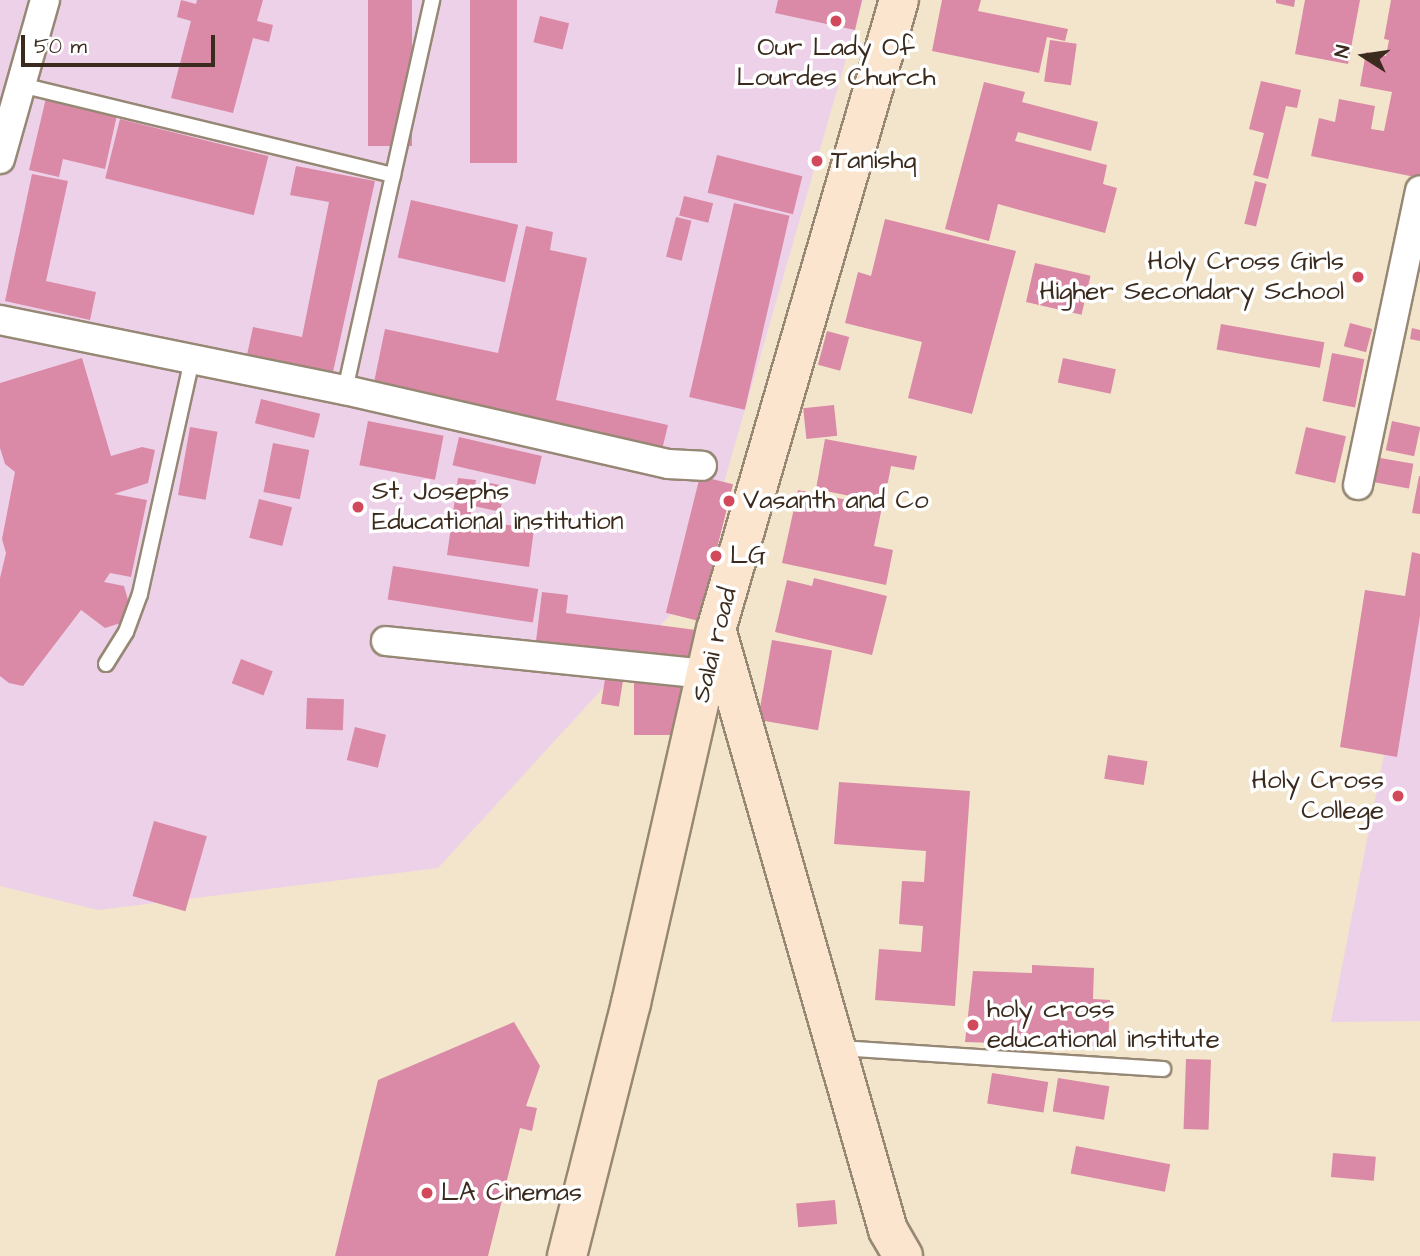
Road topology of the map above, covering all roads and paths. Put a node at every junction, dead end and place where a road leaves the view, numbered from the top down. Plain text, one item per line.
1 (45, 0) edge
2 (432, 0) edge
3 (899, 0) edge
4 (21, 85) junction
5 (0, 159) edge
6 (393, 175) junction
7 (1420, 190) edge
8 (0, 320) edge
9 (192, 359) junction
10 (345, 390) junction
11 (702, 467) dead end
12 (1358, 485) dead end
13 (716, 630) junction
14 (386, 640) dead end
15 (106, 664) dead end
16 (706, 674) junction
17 (837, 1048) junction
18 (1163, 1069) dead end
19 (567, 1256) edge
20 (903, 1256) edge

1 - 4 street
2 - 6 lane
3 - 13 main road, Salai road
4 - 5 street
4 - 6 lane
6 - 10 lane
7 - 12 street
8 - 9 street
9 - 10 street
9 - 15 lane
10 - 11 street
13 - 16 main road, Salai road
13 - 17 main road
14 - 16 street
16 - 19 main road, Salai road
17 - 18 lane
17 - 20 main road

